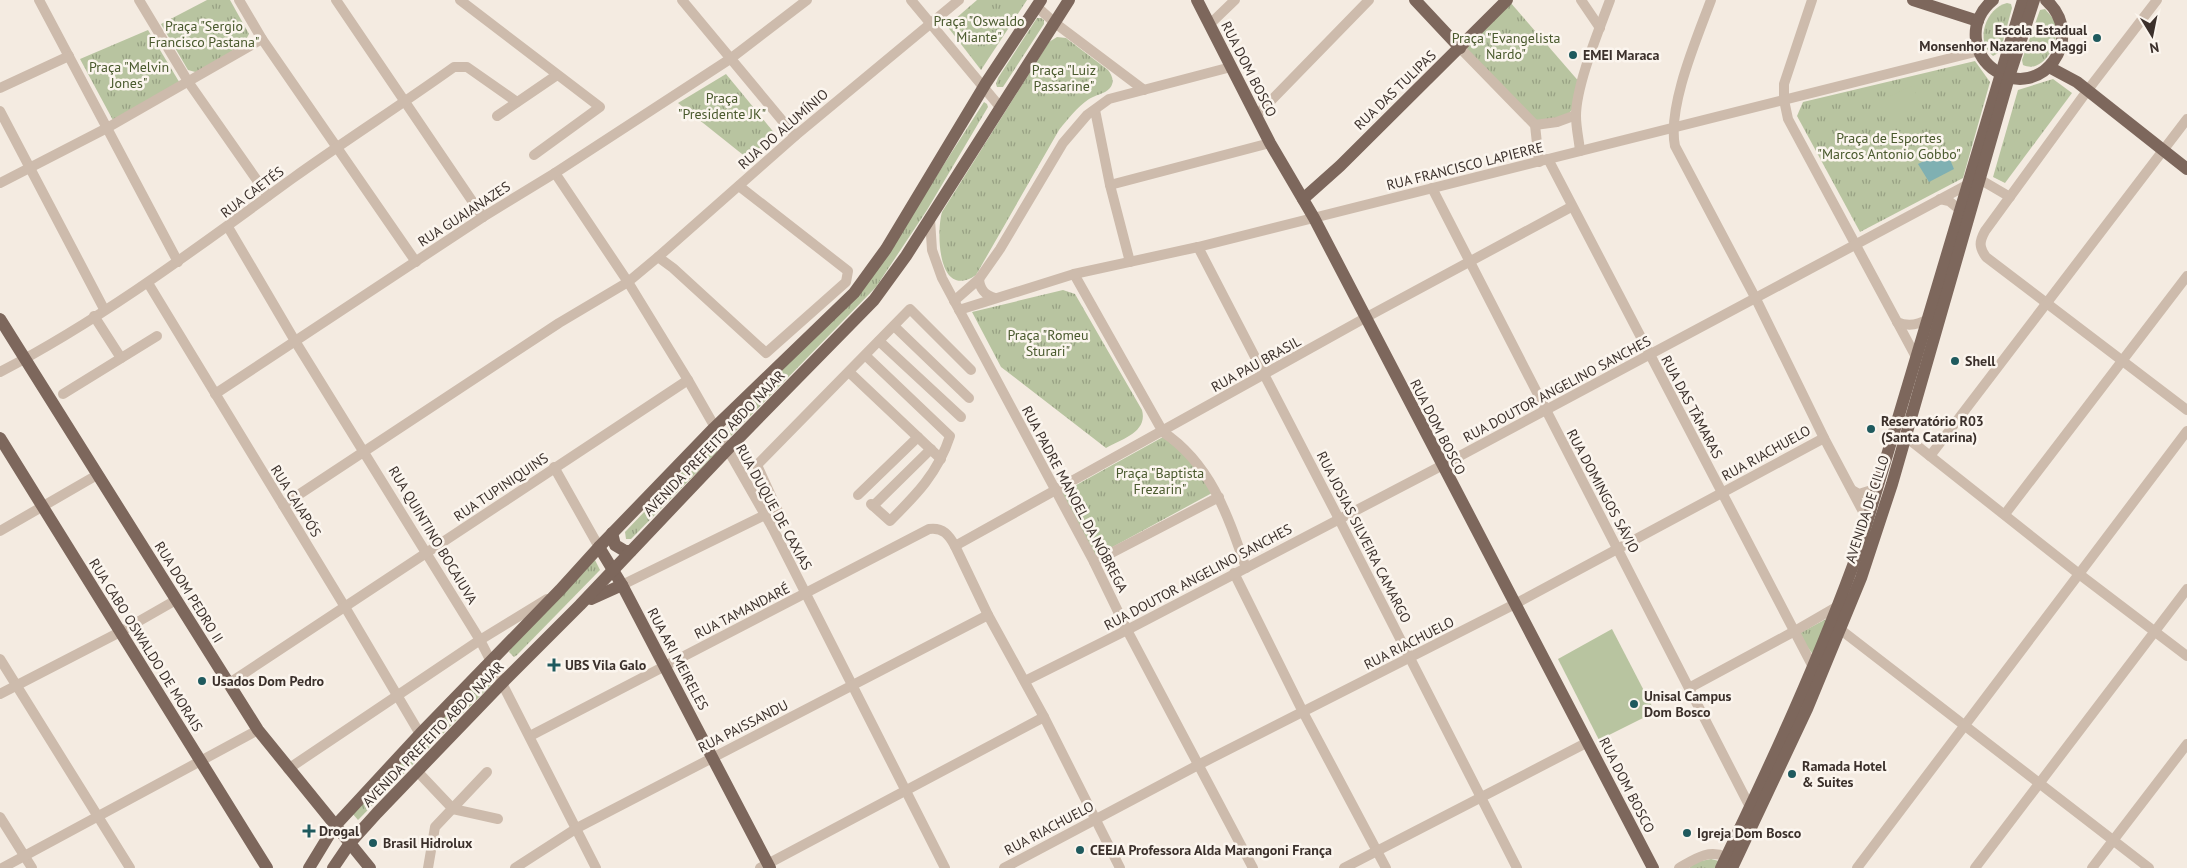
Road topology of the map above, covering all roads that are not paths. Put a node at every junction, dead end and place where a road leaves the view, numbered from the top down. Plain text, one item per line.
1 (39, 0) edge
2 (139, 0) edge
3 (239, 0) edge
4 (336, 0) edge
5 (460, 0) edge
6 (682, 0) edge
7 (911, 0) edge
8 (959, 0) edge
9 (1069, 0) edge
10 (1198, 0) edge
11 (1235, 0) edge
12 (1370, 0) edge
13 (1415, 0) edge
14 (1507, 0) edge
15 (1581, 0) edge
16 (1610, 0) edge
17 (1711, 0) edge
18 (1812, 0) edge
19 (1913, 0) edge
20 (1993, 0) edge
21 (2023, 0) edge
22 (2034, 0) edge
23 (2046, 0) edge
24 (2157, 0) edge
25 (802, 1) edge
26 (1038, 3) edge
27 (1978, 21) junction
28 (1055, 23) junction
29 (931, 24) junction
30 (1210, 24) junction
31 (1600, 28) junction
32 (262, 39) junction
33 (1460, 48) junction
34 (1979, 51) junction
35 (2059, 53) junction
36 (69, 56) junction
37 (730, 58) junction
38 (1231, 67) junction
39 (2049, 67) junction
40 (557, 75) junction
41 (2004, 75) junction
42 (2076, 82) junction
43 (189, 83) junction
44 (0, 88) edge
45 (984, 88) junction
46 (1144, 90) junction
47 (2087, 91) junction
48 (1784, 100) junction
49 (403, 102) junction
50 (517, 102) junction
51 (1000, 107) junction
52 (1095, 110) junction
53 (0, 111) edge
54 (1576, 115) junction
55 (496, 116) dead end
56 (1256, 116) junction
57 (2187, 119) edge
58 (1535, 125) junction
59 (107, 128) junction
60 (1674, 128) junction
61 (795, 136) junction
62 (1270, 143) junction
63 (337, 146) junction
64 (1580, 151) junction
65 (2163, 151) junction
66 (534, 155) dead end
67 (1543, 160) junction
68 (28, 168) junction
69 (2187, 169) edge
70 (556, 173) junction
71 (1981, 180) junction
72 (0, 183) edge
73 (1110, 185) junction
74 (1967, 185) junction
75 (739, 186) junction
76 (1432, 188) junction
77 (268, 196) junction
78 (2010, 196) junction
79 (1303, 199) junction
80 (1940, 199) junction
81 (1571, 207) junction
82 (1960, 210) junction
83 (483, 217) junction
84 (930, 218) junction
85 (1314, 218) junction
86 (228, 227) junction
87 (1855, 244) junction
88 (1198, 247) junction
89 (658, 257) junction
90 (178, 262) junction
91 (416, 262) junction
92 (1130, 262) junction
93 (1470, 263) junction
94 (1074, 274) junction
95 (2187, 276) edge
96 (942, 278) junction
97 (148, 282) junction
98 (628, 282) junction
99 (976, 282) junction
100 (995, 298) junction
101 (1756, 299) junction
102 (2048, 302) junction
103 (957, 306) junction
104 (104, 309) junction
105 (94, 316) junction
106 (1365, 318) junction
107 (0, 319) edge
108 (1928, 319) junction
109 (1896, 322) junction
110 (894, 326) junction
111 (158, 336) dead end
112 (295, 340) junction
113 (879, 341) junction
114 (1649, 355) junction
115 (866, 356) junction
116 (121, 358) junction
117 (1916, 358) junction
118 (24, 359) junction
119 (2123, 360) junction
120 (971, 370) dead end
121 (0, 372) edge
122 (849, 372) junction
123 (1265, 374) junction
124 (688, 380) junction
125 (63, 394) dead end
126 (215, 394) junction
127 (969, 398) dead end
128 (1544, 409) junction
129 (2187, 410) edge
130 (961, 417) dead end
131 (714, 428) junction
132 (2187, 431) edge
133 (1163, 432) junction
134 (1906, 436) junction
135 (918, 437) junction
136 (0, 438) edge
137 (1824, 438) junction
138 (931, 449) junction
139 (364, 450) junction
140 (726, 450) junction
141 (1930, 456) junction
142 (941, 459) junction
143 (1441, 466) junction
144 (554, 467) junction
145 (97, 475) junction
146 (1878, 488) junction
147 (1852, 490) junction
148 (1056, 491) junction
149 (1722, 493) junction
150 (858, 496) dead end
151 (1219, 497) junction
152 (283, 505) junction
153 (44, 508) junction
154 (2005, 514) junction
155 (765, 515) junction
156 (1340, 519) junction
157 (1868, 521) junction
158 (772, 527) junction
159 (0, 531) edge
160 (612, 533) junction
161 (955, 546) junction
162 (599, 547) junction
163 (1619, 549) junction
164 (632, 551) junction
165 (427, 553) junction
166 (1094, 562) junction
167 (1246, 568) junction
168 (613, 570) junction
169 (1234, 574) junction
170 (2080, 574) junction
171 (622, 585) junction
172 (2187, 589) edge
173 (560, 590) junction
174 (805, 594) junction
175 (176, 600) junction
176 (1515, 604) junction
177 (580, 605) junction
178 (1838, 606) junction
179 (345, 607) junction
180 (988, 615) junction
181 (1128, 630) junction
182 (1841, 630) junction
183 (2155, 631) junction
184 (120, 632) junction
185 (1794, 632) junction
186 (480, 640) junction
187 (2187, 656) edge
188 (1410, 658) junction
189 (0, 660) edge
190 (492, 661) junction
191 (665, 666) junction
192 (1813, 667) junction
193 (1025, 681) junction
194 (503, 682) junction
195 (228, 684) junction
196 (16, 686) junction
197 (851, 686) junction
198 (1689, 688) junction
199 (0, 694) edge
200 (398, 696) junction
201 (1303, 712) junction
202 (1044, 717) junction
203 (1966, 725) junction
204 (258, 730) junction
205 (420, 734) junction
206 (530, 736) junction
207 (1588, 742) junction
208 (2187, 744) edge
209 (713, 757) junction
210 (201, 761) junction
211 (1198, 765) junction
212 (288, 769) junction
213 (487, 772) dead end
214 (421, 775) junction
215 (2038, 782) junction
216 (905, 790) junction
217 (1480, 796) junction
218 (1750, 807) junction
219 (454, 809) junction
220 (0, 817) edge
221 (98, 817) junction
222 (498, 819) dead end
223 (1094, 819) junction
224 (334, 827) junction
225 (576, 828) junction
226 (2113, 840) junction
227 (350, 843) junction
228 (1377, 851) junction
229 (24, 856) junction
230 (1729, 865) edge
231 (766, 867) edge
232 (2, 868) edge
233 (32, 868) edge
234 (130, 868) edge
235 (267, 868) edge
236 (309, 868) edge
237 (333, 868) edge
238 (370, 868) edge
239 (428, 868) edge
240 (516, 868) edge
241 (596, 868) edge
242 (945, 868) edge
243 (1004, 868) edge
244 (1120, 868) edge
245 (1252, 868) edge
246 (1344, 868) edge
247 (1386, 868) edge
248 (1517, 868) edge
249 (1653, 868) edge
250 (1679, 868) edge
251 (1856, 868) edge
252 (1974, 868) edge
253 (2092, 868) edge
254 (2149, 868) edge

1 - 36 street
2 - 43 street
3 - 32 street
4 - 49 street
5 - 40 street
6 - 37 street
7 - 29 street
8 - 29 street, RUA DO ALUMÍNIO
9 - 28 main road, AVENIDA PREFEITO ABDO NAJAR
10 - 30 main road, RUA DOM BOSCO
11 - 30 street
12 - 56 street
13 - 33 main road
14 - 33 main road, RUA DAS TULIPAS
15 - 31 street
16 - 31 street
17 - 60 street
18 - 48 street
19 - 27 main road
20 - 27 main road
21 - 41 main road, AVENIDA DE CILLO
22 - 41 main road, AVENIDA DE CILLO
23 - 35 main road
24 - 47 street
25 - 37 street, RUA GUAIANAZES
26 - 28 street
26 - 45 main road, AVENIDA PREFEITO ABDO NAJAR
27 - 34 main road
28 - 46 street
28 - 51 main road, AVENIDA PREFEITO ABDO NAJAR
29 - 45 street
29 - 61 street, RUA DO ALUMÍNIO
30 - 38 main road, RUA DOM BOSCO
31 - 54 street
32 - 43 street
32 - 63 street
33 - 58 street
33 - 79 main road, RUA DAS TULIPAS
34 - 41 main road
34 - 48 street, RUA FRANCISCO LAPIERRE
35 - 39 main road
35 - 42 main road
36 - 44 street
36 - 59 street
37 - 61 street
37 - 70 street, RUA GUAIANAZES
38 - 46 street
38 - 56 main road, RUA DOM BOSCO
39 - 41 main road
39 - 42 main road
40 - 50 street
40 - 66 street
41 - 71 main road, AVENIDA DE CILLO
41 - 74 main road, AVENIDA DE CILLO
42 - 47 main road
43 - 59 street
43 - 77 street
45 - 51 street
45 - 131 main road, AVENIDA PREFEITO ABDO NAJAR
46 - 52 street
47 - 65 main road
47 - 78 street
48 - 60 street, RUA FRANCISCO LAPIERRE
48 - 87 street
49 - 50 street, RUA CAETÉS
49 - 63 street, RUA CAETÉS
49 - 83 street
50 - 55 street
51 - 84 main road, AVENIDA PREFEITO ABDO NAJAR
52 - 73 street
52 - 99 street
53 - 68 street
54 - 58 street
54 - 64 street
56 - 62 main road, RUA DOM BOSCO
57 - 65 street
58 - 67 street
59 - 68 street
59 - 90 street
60 - 64 street, RUA FRANCISCO LAPIERRE
60 - 101 street
61 - 75 street, RUA DO ALUMÍNIO
62 - 73 street
62 - 79 main road, RUA DOM BOSCO
63 - 77 street, RUA CAETÉS
63 - 91 street
64 - 67 street, RUA FRANCISCO LAPIERRE
65 - 69 main road
65 - 102 street
67 - 76 street, RUA FRANCISCO LAPIERRE
67 - 81 street, RUA DAS TÂMARAS
68 - 72 street
68 - 104 street
70 - 83 street, RUA GUAIANAZES
70 - 98 street, RUA DUQUE DE CAXIAS
71 - 78 street
71 - 134 main road, AVENIDA DE CILLO
73 - 92 street
74 - 80 street, RUA DOUTOR ANGELINO SANCHES
74 - 82 main road, AVENIDA DE CILLO
75 - 89 street, RUA DO ALUMÍNIO
75 - 89 street
76 - 85 street, RUA FRANCISCO LAPIERRE
76 - 93 street, RUA DOMINGOS SÁVIO
77 - 86 street, RUA CAETÉS
78 - 102 street
79 - 85 main road, RUA DOM BOSCO
80 - 82 street
80 - 87 street, RUA DOUTOR ANGELINO SANCHES
81 - 93 street, RUA PAU BRASIL
81 - 114 street, RUA DAS TÂMARAS
82 - 108 main road, AVENIDA DE CILLO
83 - 91 street, RUA GUAIANAZES
84 - 96 street, RUA PADRE MANOEL DA NÓBREGA
84 - 140 main road, AVENIDA PREFEITO ABDO NAJAR
85 - 88 street, RUA FRANCISCO LAPIERRE
85 - 106 main road, RUA DOM BOSCO
86 - 90 street, RUA CAETÉS
86 - 112 street, RUA QUINTINO BOCAIUVA
87 - 101 street, RUA DOUTOR ANGELINO SANCHES
87 - 109 street
88 - 92 street, RUA FRANCISCO LAPIERRE
88 - 123 street, RUA JOSIAS SILVEIRA CAMARGO
89 - 98 street, RUA DO ALUMÍNIO
90 - 97 street, RUA CAETÉS
91 - 112 street, RUA GUAIANAZES
92 - 94 street, RUA FRANCISCO LAPIERRE
93 - 106 street, RUA PAU BRASIL
93 - 128 street, RUA DOMINGOS SÁVIO
94 - 100 street, RUA FRANCISCO LAPIERRE
94 - 133 street
95 - 119 street
96 - 99 street
96 - 103 street, RUA PADRE MANOEL DA NÓBREGA
97 - 104 street, RUA CAETÉS
97 - 126 street, RUA CAIAPÓS
98 - 124 street, RUA DUQUE DE CAXIAS
98 - 139 street, RUA DO ALUMÍNIO
99 - 100 street
99 - 103 street
100 - 103 street, RUA FRANCISCO LAPIERRE
101 - 114 street, RUA DOUTOR ANGELINO SANCHES
101 - 137 street
102 - 119 street
102 - 141 street
103 - 148 street, RUA PADRE MANOEL DA NÓBREGA
104 - 105 street, RUA CAETÉS
105 - 116 street
105 - 118 street, RUA CAETÉS
106 - 123 street, RUA PAU BRASIL
106 - 143 main road, RUA DOM BOSCO
107 - 118 main road, RUA DOM PEDRO II
108 - 109 street
108 - 117 main road, AVENIDA DE CILLO
109 - 117 street
110 - 113 street
110 - 120 street
110 - 127 street
111 - 116 street
112 - 126 street, RUA GUAIANAZES
112 - 139 street, RUA QUINTINO BOCAIUVA
113 - 115 street
113 - 130 street
114 - 128 street, RUA DOUTOR ANGELINO SANCHES
114 - 149 street, RUA DAS TÂMARAS
115 - 122 street
115 - 142 street
116 - 125 street
117 - 146 main road, AVENIDA DE CILLO
118 - 121 street, RUA CAETÉS
118 - 145 main road, RUA DOM PEDRO II
119 - 129 street
119 - 154 street
122 - 135 street
122 - 158 street
123 - 133 street, RUA PAU BRASIL
123 - 156 street, RUA JOSIAS SILVEIRA CAMARGO
124 - 131 street, RUA DUQUE DE CAXIAS
124 - 144 street, RUA TUPINIQUINS
126 - 152 street, RUA CAIAPÓS
128 - 143 street, RUA DOUTOR ANGELINO SANCHES
128 - 163 street, RUA DOMINGOS SÁVIO
131 - 140 street, RUA DUQUE DE CAXIAS
131 - 160 main road, AVENIDA PREFEITO ABDO NAJAR
132 - 170 street
133 - 148 street, RUA PAU BRASIL
133 - 151 street
134 - 141 street
134 - 182 main road, AVENIDA DE CILLO
135 - 138 street
135 - 150 street
136 - 153 main road, RUA CABO OSWALDO DE MORAIS
137 - 147 street
137 - 149 street, RUA RIACHUELO
138 - 142 street
138 - 142 street
139 - 152 street, RUA DO ALUMÍNIO
139 - 165 street, RUA QUINTINO BOCAIUVA
140 - 155 street, RUA DUQUE DE CAXIAS
140 - 164 main road, AVENIDA PREFEITO ABDO NAJAR
141 - 154 street
143 - 156 street, RUA DOUTOR ANGELINO SANCHES
143 - 176 main road, RUA DOM BOSCO
144 - 162 street, RUA ARI MEIRELES
144 - 165 street, RUA TUPINIQUINS
145 - 153 street
145 - 175 main road, RUA DOM PEDRO II
146 - 147 street
146 - 157 main road, AVENIDA DE CILLO
147 - 157 street
148 - 161 street, RUA PAU BRASIL
148 - 166 street, RUA PADRE MANOEL DA NÓBREGA
149 - 163 street, RUA RIACHUELO
149 - 185 street, RUA DAS TÂMARAS
151 - 166 street
151 - 167 street
152 - 179 street, RUA CAIAPÓS
153 - 159 street
153 - 184 main road, RUA CABO OSWALDO DE MORAIS
154 - 170 street
155 - 158 street, RUA DUQUE DE CAXIAS
155 - 171 street
156 - 167 street, RUA DOUTOR ANGELINO SANCHES
156 - 188 street, RUA JOSIAS SILVEIRA CAMARGO
157 - 178 main road, AVENIDA DE CILLO
158 - 174 street, RUA DUQUE DE CAXIAS
160 - 162 main road, AVENIDA PREFEITO ABDO NAJAR
160 - 164 main road
161 - 174 street, RUA TAMANDARÉ
161 - 180 street
162 - 168 main road, RUA ARI MEIRELES
162 - 173 main road, AVENIDA PREFEITO ABDO NAJAR
163 - 176 street, RUA RIACHUELO
163 - 198 street, RUA DOMINGOS SÁVIO
164 - 168 main road, AVENIDA PREFEITO ABDO NAJAR
165 - 179 street, RUA TUPINIQUINS
165 - 186 street, RUA QUINTINO BOCAIUVA
166 - 181 street, RUA PADRE MANOEL DA NÓBREGA
167 - 169 street, RUA DOUTOR ANGELINO SANCHES
168 - 171 main road, RUA ARI MEIRELES
168 - 177 main road, AVENIDA PREFEITO ABDO NAJAR
169 - 181 street, RUA DOUTOR ANGELINO SANCHES
169 - 201 street
170 - 183 street
170 - 203 street
171 - 177 main road
171 - 191 main road, RUA ARI MEIRELES
172 - 183 street
173 - 186 street
173 - 190 main road, AVENIDA PREFEITO ABDO NAJAR
174 - 191 street, RUA TAMANDARÉ
174 - 197 street, RUA DUQUE DE CAXIAS
175 - 184 street
175 - 195 main road, RUA DOM PEDRO II
176 - 188 street, RUA RIACHUELO
176 - 207 main road, RUA DOM BOSCO
177 - 194 main road, AVENIDA PREFEITO ABDO NAJAR
178 - 185 street
178 - 192 main road, AVENIDA DE CILLO
179 - 195 street, RUA TUPINIQUINS
179 - 200 street, RUA CAIAPÓS
180 - 193 street
180 - 197 street, RUA PAISSANDU
181 - 193 street, RUA DOUTOR ANGELINO SANCHES
181 - 211 street, RUA PADRE MANOEL DA NÓBREGA
182 - 203 street
182 - 230 main road, AVENIDA DE CILLO
183 - 187 street
183 - 215 street
184 - 196 street
184 - 210 main road, RUA CABO OSWALDO DE MORAIS
185 - 192 street, RUA DAS TÂMARAS
185 - 198 street
186 - 190 street, RUA QUINTINO BOCAIUVA
186 - 200 street
188 - 201 street, RUA RIACHUELO
188 - 217 street, RUA JOSIAS SILVEIRA CAMARGO
189 - 196 street
190 - 194 street, RUA QUINTINO BOCAIUVA
190 - 205 main road, AVENIDA PREFEITO ABDO NAJAR
191 - 206 street, RUA TAMANDARÉ
191 - 209 main road, RUA ARI MEIRELES
192 - 218 main road, AVENIDA DE CILLO
193 - 202 street
194 - 206 street, RUA QUINTINO BOCAIUVA
194 - 214 main road, AVENIDA PREFEITO ABDO NAJAR
195 - 204 main road, RUA DOM PEDRO II
196 - 199 street
196 - 221 street
197 - 209 street, RUA PAISSANDU
197 - 216 street, RUA DUQUE DE CAXIAS
198 - 218 street, RUA DOMINGOS SÁVIO
200 - 205 street, RUA CAIAPÓS
200 - 212 street
201 - 211 street, RUA RIACHUELO
201 - 228 street
202 - 216 street
202 - 223 street
203 - 215 street
203 - 251 street
204 - 210 street
204 - 212 main road, RUA DOM PEDRO II
205 - 224 main road, AVENIDA PREFEITO ABDO NAJAR
206 - 225 street, RUA QUINTINO BOCAIUVA
207 - 217 street
207 - 249 main road, RUA DOM BOSCO
208 - 226 street
209 - 225 street, RUA PAISSANDU
209 - 231 main road, RUA ARI MEIRELES
210 - 221 street
210 - 235 main road, RUA CABO OSWALDO DE MORAIS
211 - 223 street, RUA RIACHUELO
211 - 245 street, RUA PADRE MANOEL DA NÓBREGA
212 - 224 main road, RUA DOM PEDRO II
213 - 219 street
214 - 219 street
214 - 227 main road, AVENIDA PREFEITO ABDO NAJAR
215 - 226 street
215 - 252 street
216 - 231 street
216 - 242 street, RUA DUQUE DE CAXIAS
217 - 228 street
217 - 248 street, RUA JOSIAS SILVEIRA CAMARGO
218 - 230 main road, AVENIDA DE CILLO
219 - 222 street
219 - 239 street
220 - 229 street
221 - 229 street
221 - 234 street
223 - 243 street, RUA RIACHUELO
223 - 244 street
224 - 227 main road, RUA DOM PEDRO II
224 - 236 main road, AVENIDA PREFEITO ABDO NAJAR
225 - 240 street, RUA PAISSANDU
225 - 241 street, RUA QUINTINO BOCAIUVA
226 - 253 street
226 - 254 street
227 - 237 main road, AVENIDA PREFEITO ABDO NAJAR
227 - 238 main road, RUA DOM PEDRO II
228 - 246 street
228 - 247 street
229 - 232 street
229 - 233 street
230 - 250 street

